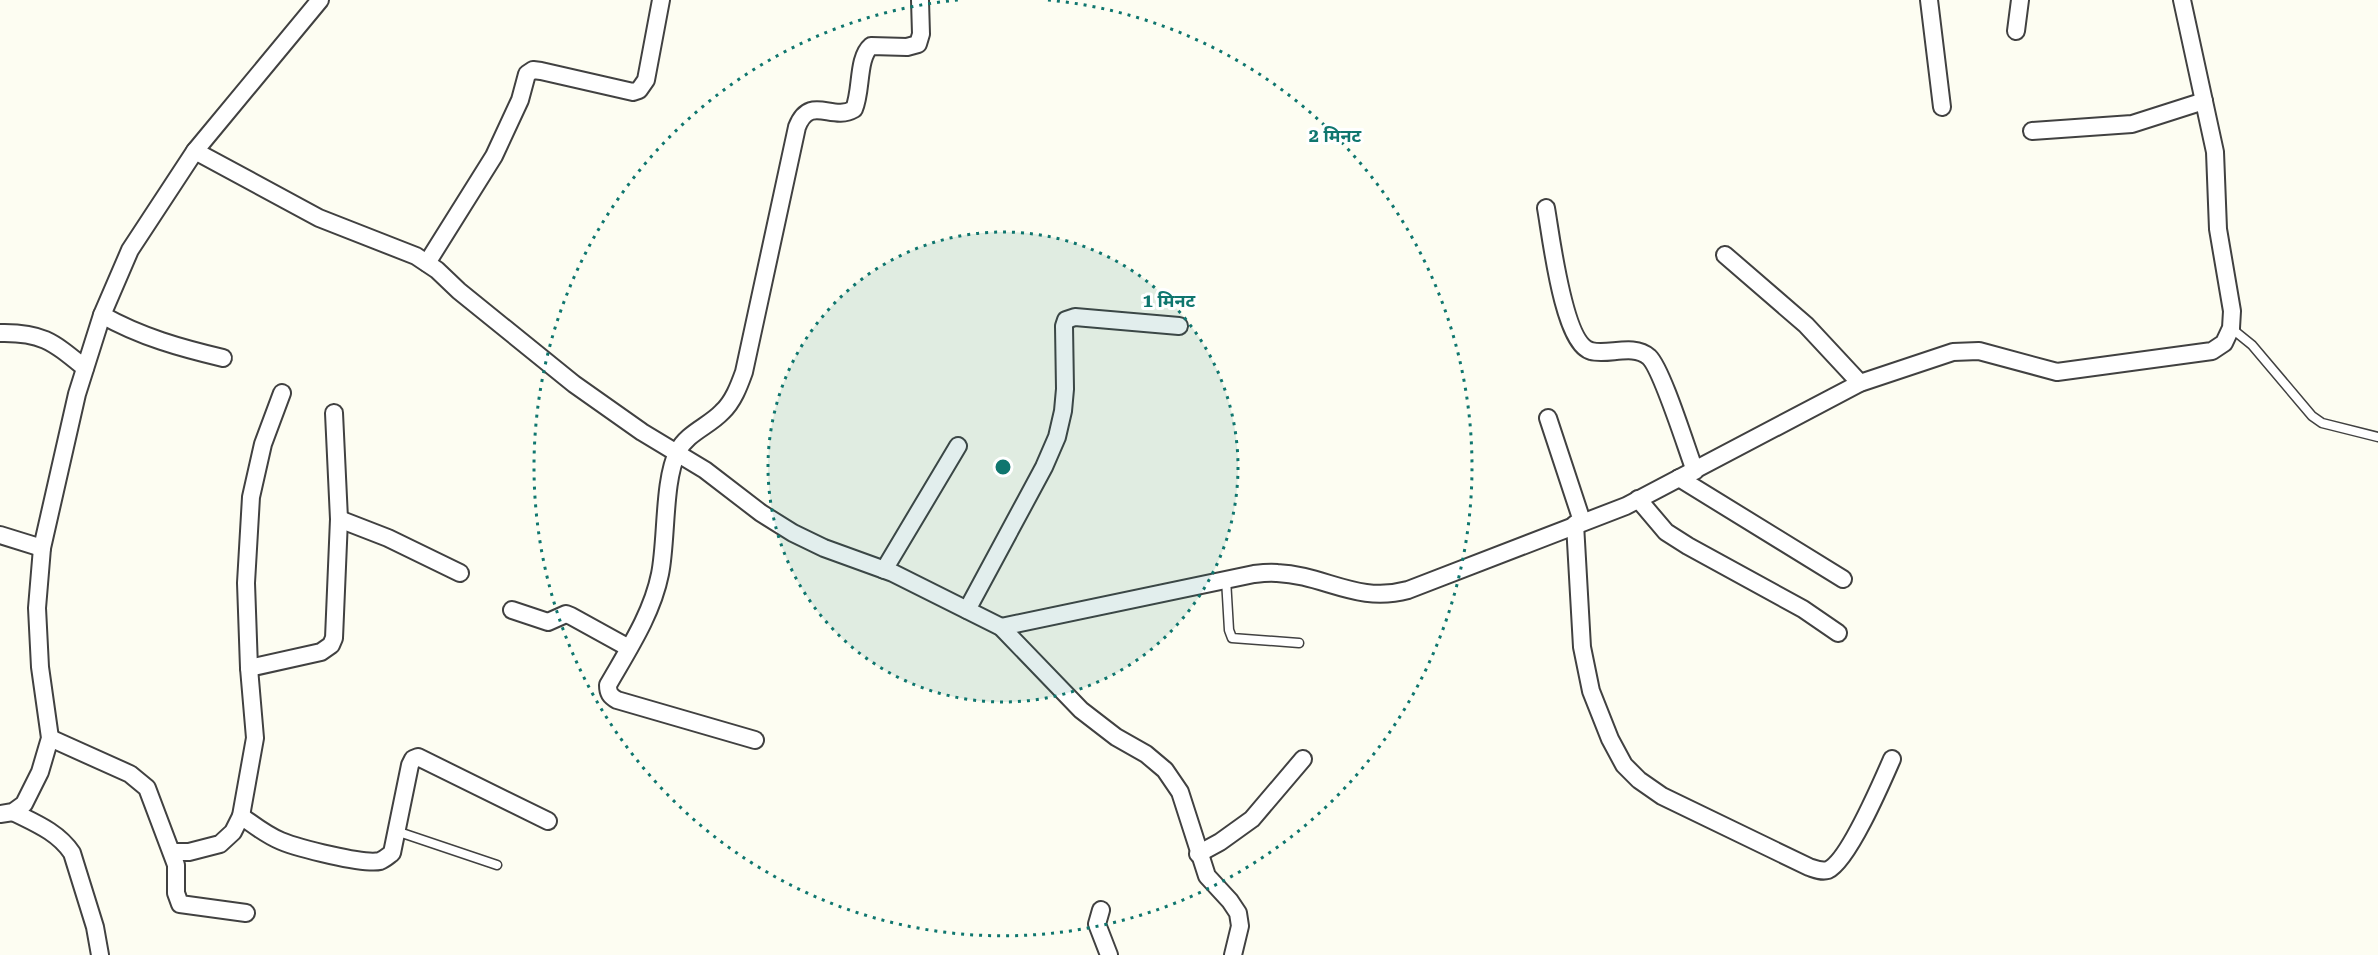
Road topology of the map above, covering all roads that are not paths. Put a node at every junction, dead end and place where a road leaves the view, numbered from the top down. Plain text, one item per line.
1 (320, 0) edge
2 (661, 0) edge
3 (920, 0) edge
4 (1929, 0) edge
5 (2020, 0) edge
6 (2182, 0) edge
7 (2016, 31) dead end
8 (2204, 101) junction
9 (1942, 106) dead end
10 (2032, 130) dead end
11 (195, 151) junction
12 (1546, 208) dead end
13 (1725, 255) dead end
14 (427, 263) junction
15 (102, 315) junction
16 (1179, 326) dead end
17 (2230, 328) junction
18 (0, 333) edge
19 (223, 358) dead end
20 (85, 368) junction
21 (1860, 383) junction
22 (282, 393) dead end
23 (334, 413) dead end
24 (1548, 418) dead end
25 (2378, 437) edge
26 (958, 446) dead end
27 (677, 453) junction
28 (1695, 471) junction
29 (1679, 478) junction
30 (1638, 500) junction
31 (339, 519) junction
32 (1579, 523) junction
33 (0, 535) edge
34 (42, 548) junction
35 (884, 570) junction
36 (459, 573) dead end
37 (1226, 579) junction
38 (1843, 579) dead end
39 (512, 610) dead end
40 (967, 610) junction
41 (1001, 627) junction
42 (1838, 633) dead end
43 (1299, 643) dead end
44 (629, 648) junction
45 (249, 668) junction
46 (50, 738) junction
47 (755, 740) dead end
48 (1303, 759) dead end
49 (1892, 759) dead end
50 (6, 813) edge
51 (241, 816) junction
52 (548, 821) dead end
53 (395, 831) junction
54 (172, 852) junction
55 (1198, 854) junction
56 (497, 865) dead end
57 (1101, 910) dead end
58 (246, 913) dead end
59 (100, 955) edge
60 (1109, 955) edge
61 (1233, 955) edge

1 - 11 street
2 - 14 street
3 - 27 street
4 - 9 street
5 - 7 street
6 - 8 street
8 - 10 street
8 - 17 street
11 - 14 street
11 - 15 street
12 - 28 street
13 - 21 street
14 - 27 street
15 - 19 street
15 - 20 street
16 - 40 street
17 - 21 street
17 - 25 lane
18 - 20 street
20 - 34 street
21 - 28 street
22 - 45 street
23 - 31 street
24 - 32 street
26 - 35 street
27 - 35 street
27 - 44 street
28 - 29 street
29 - 30 street
29 - 38 street
30 - 32 street
30 - 42 street
31 - 36 street
31 - 45 street
32 - 37 street
32 - 49 street
33 - 34 street
34 - 46 street
35 - 40 street
37 - 41 street
37 - 43 lane
39 - 44 street
40 - 41 street
41 - 55 street
44 - 47 street
45 - 51 street
46 - 50 street
46 - 54 street
48 - 55 street
50 - 59 street
51 - 53 street
51 - 54 street
52 - 53 street
53 - 56 lane
54 - 58 street
55 - 61 street
57 - 60 street

